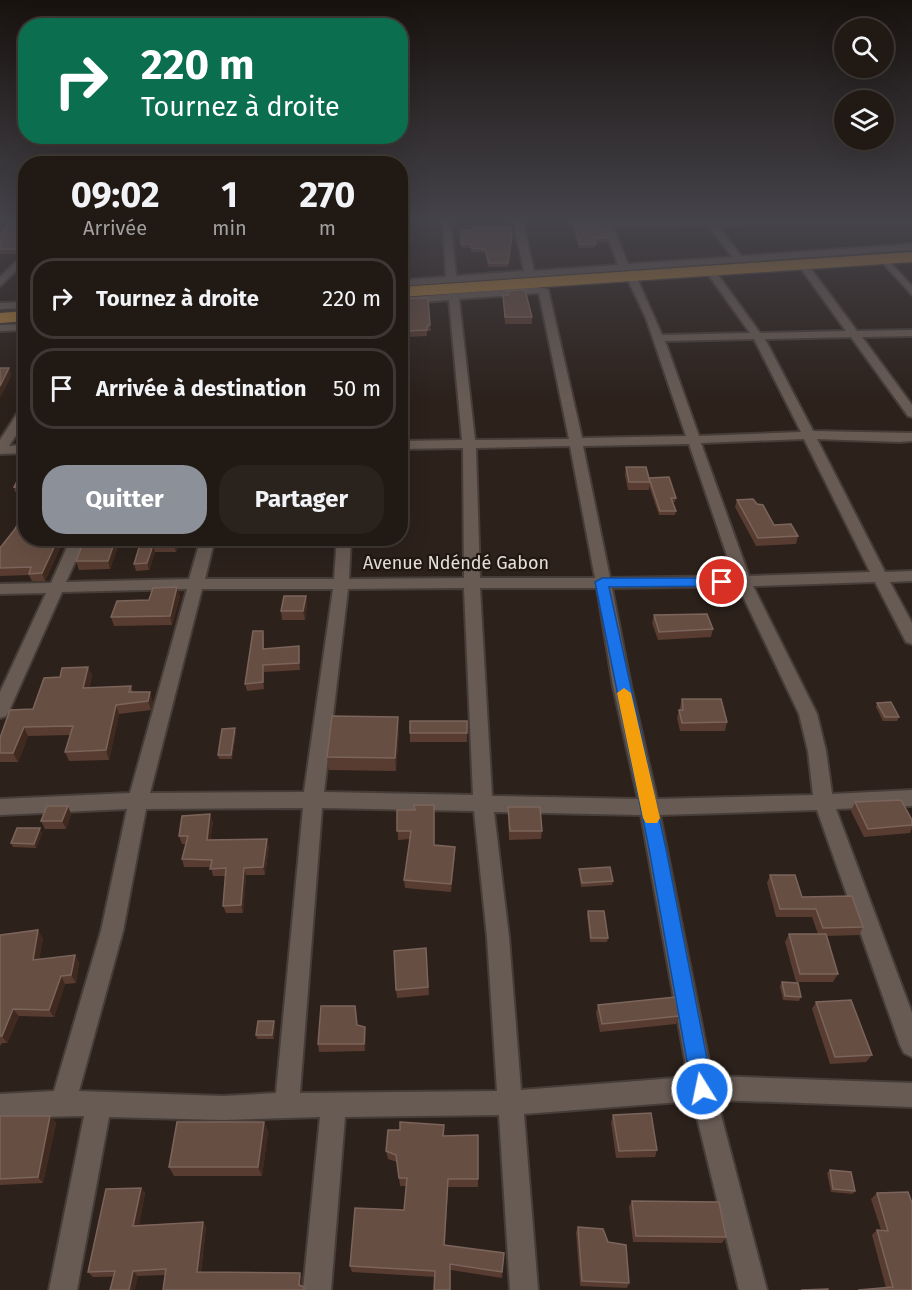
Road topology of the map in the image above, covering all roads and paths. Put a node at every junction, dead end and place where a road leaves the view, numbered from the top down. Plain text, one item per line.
1 (451, 279) edge
2 (505, 279) edge
3 (538, 279) edge
4 (631, 279) edge
5 (717, 279) edge
6 (814, 279) edge
7 (901, 279) edge
8 (408, 284) edge
9 (452, 288) junction
10 (408, 291) edge
11 (912, 292) edge
12 (408, 299) edge
13 (18, 305) edge
14 (0, 306) edge
15 (18, 317) edge
16 (0, 318) edge
17 (18, 327) edge
18 (0, 328) edge
19 (912, 333) edge
20 (855, 334) junction
21 (758, 337) junction
22 (656, 338) junction
23 (912, 413) edge
24 (18, 422) edge
25 (809, 435) junction
26 (912, 437) edge
27 (696, 441) junction
28 (575, 443) junction
29 (469, 444) junction
30 (408, 445) edge
31 (18, 449) edge
32 (75, 546) edge
33 (205, 546) edge
34 (343, 546) edge
35 (878, 576) junction
36 (912, 576) edge
37 (743, 581) junction
38 (602, 582) junction
39 (341, 583) junction
40 (195, 584) junction
41 (472, 584) junction
42 (57, 587) junction
43 (0, 589) edge
44 (912, 638) edge
45 (0, 711) edge
46 (912, 798) edge
47 (313, 800) junction
48 (138, 801) junction
49 (824, 802) junction
50 (483, 804) junction
51 (0, 807) edge
52 (649, 807) junction
53 (912, 1045) edge
54 (702, 1089) junction
55 (912, 1095) edge
56 (63, 1103) junction
57 (509, 1103) junction
58 (334, 1104) junction
59 (287, 1105) junction
60 (0, 1106) edge
61 (99, 1106) junction
62 (63, 1290) edge
63 (317, 1290) edge
64 (524, 1290) edge
65 (753, 1290) edge

1 - 9 street
2 - 9 street
3 - 10 highway
4 - 22 street
5 - 21 street
6 - 20 street
7 - 11 street
8 - 9 street
9 - 12 street
9 - 28 street
9 - 29 street
13 - 14 street
15 - 16 highway
17 - 18 street
19 - 20 street
20 - 21 street
20 - 23 street
21 - 22 street
21 - 25 street
22 - 27 street
24 - 31 street
25 - 26 street
25 - 27 street
25 - 35 street
27 - 28 street
27 - 37 street
28 - 29 street
28 - 38 street
29 - 30 street
29 - 41 street
32 - 42 street
33 - 40 street
34 - 39 street
35 - 36 street, Avenue Ndéndé Gabon
35 - 37 street, Avenue Ndéndé Gabon
35 - 44 street
37 - 38 street, Avenue Ndéndé Gabon
37 - 49 street
38 - 41 street, Avenue Ndéndé Gabon
38 - 52 street
39 - 40 street, Avenue Ndéndé Gabon
39 - 41 street, Avenue Ndéndé Gabon
39 - 47 street
40 - 42 street, Avenue Ndéndé Gabon
40 - 48 street
41 - 50 street
42 - 43 street, Avenue Ndéndé Gabon
42 - 45 street
46 - 49 street
47 - 48 street
47 - 50 street
47 - 59 street
48 - 51 street
48 - 56 street
49 - 52 street
49 - 53 street
50 - 52 street
50 - 57 street
52 - 54 street
54 - 55 street
54 - 57 street
54 - 65 street
56 - 60 street
56 - 61 street
57 - 58 street
57 - 64 street
58 - 59 street
58 - 63 street
59 - 61 street
61 - 62 street

